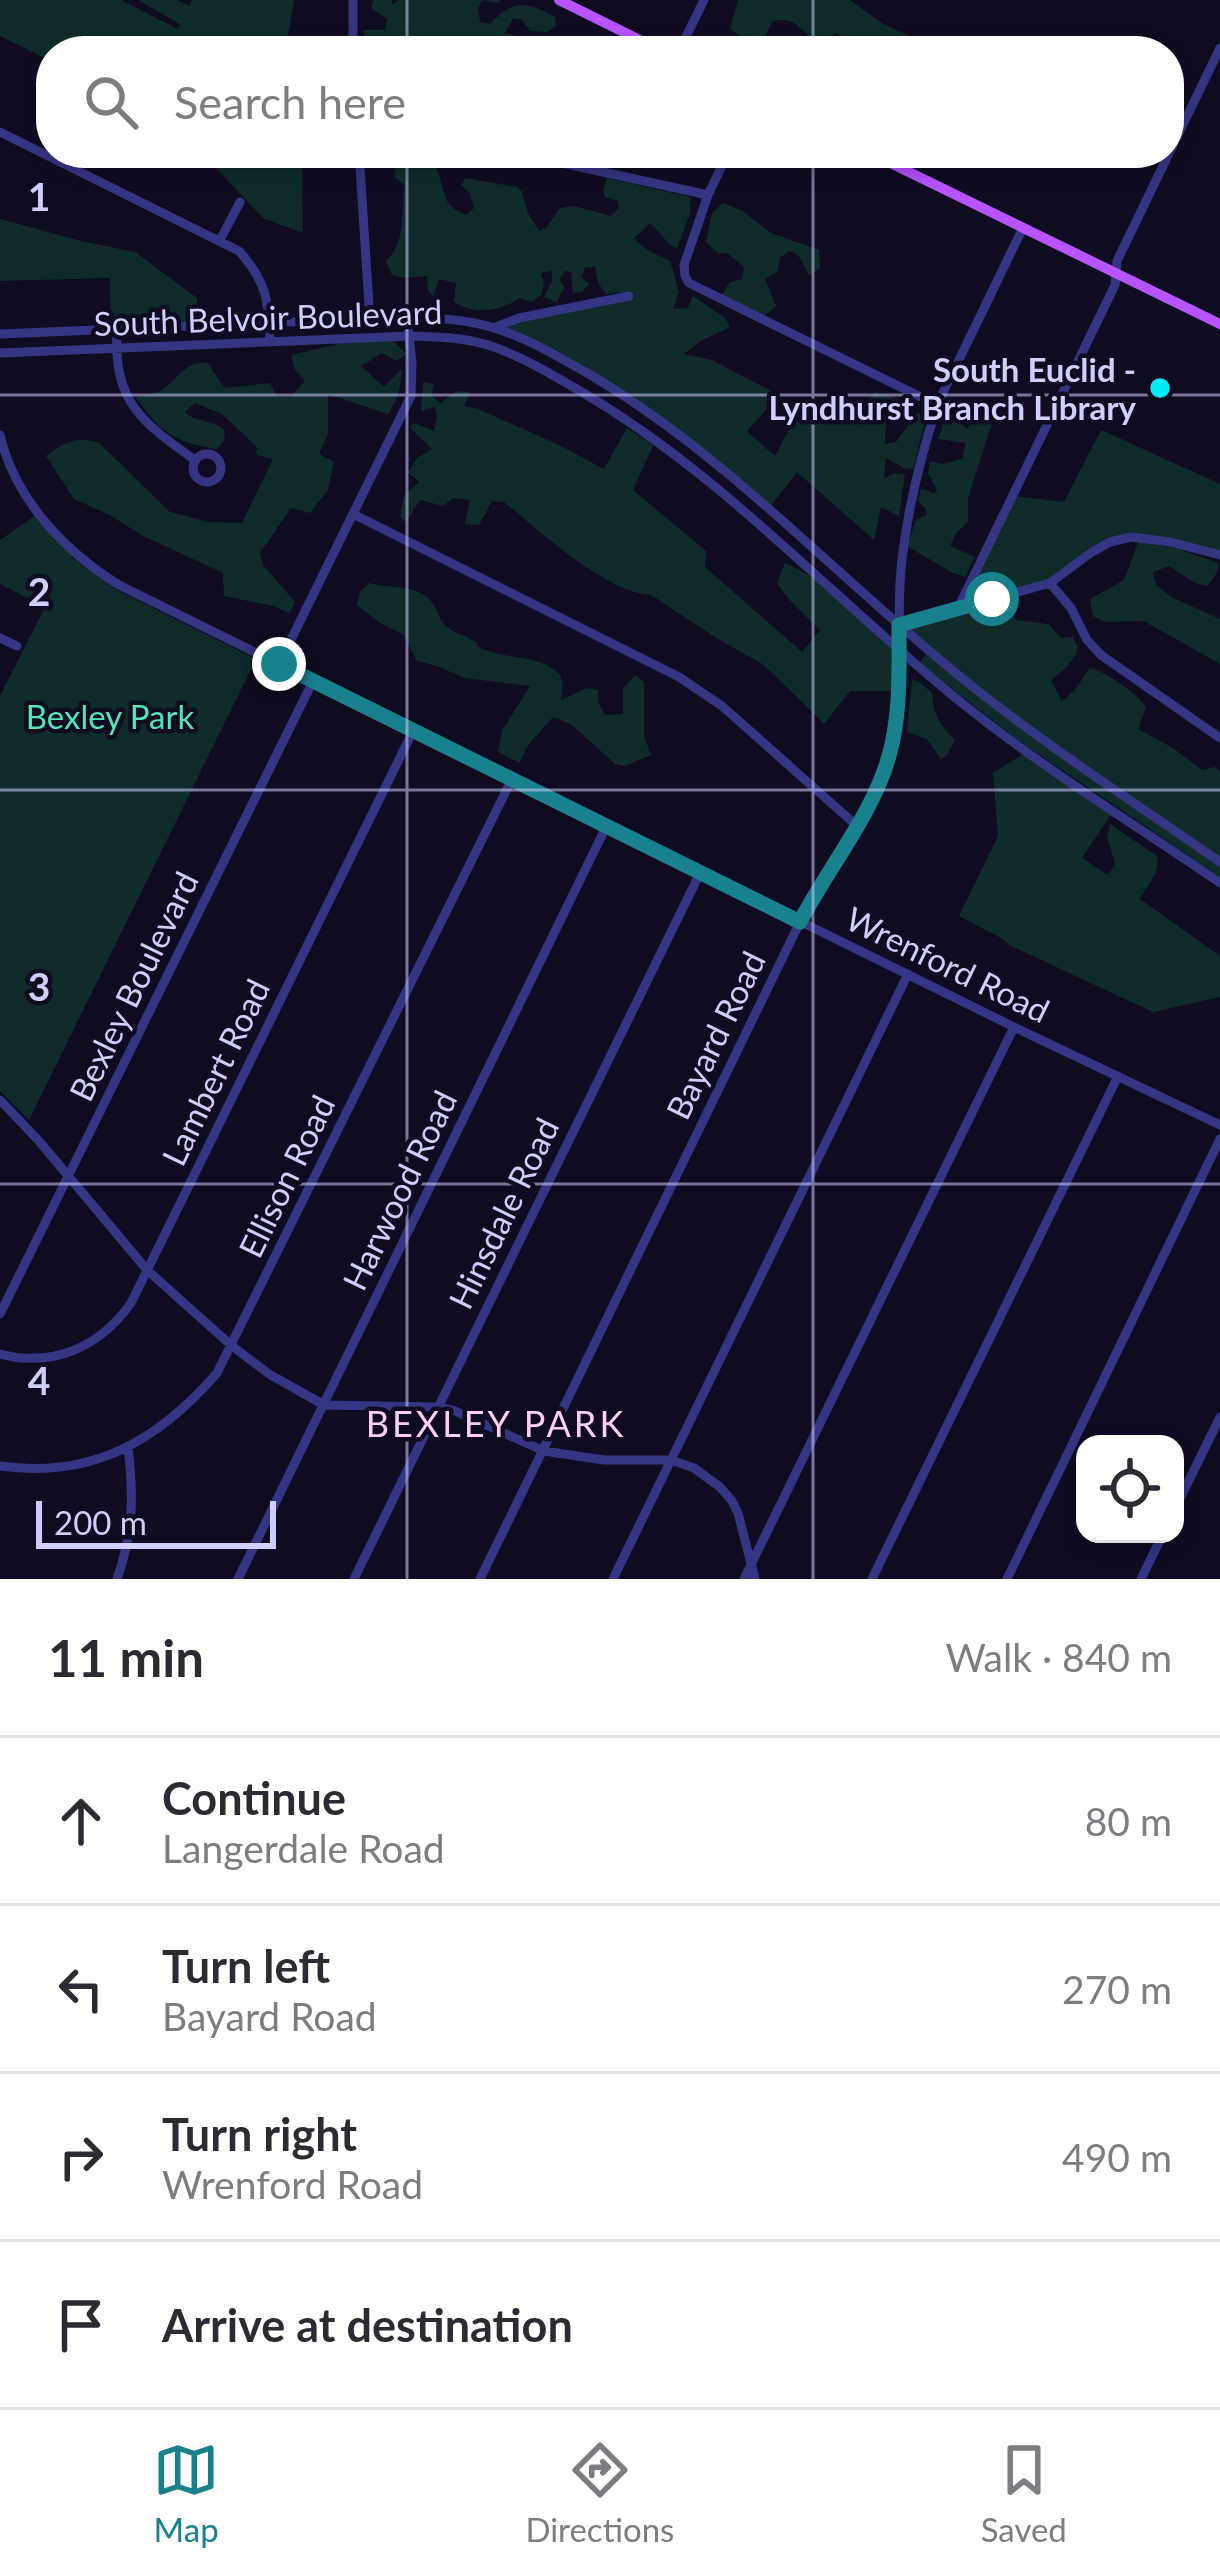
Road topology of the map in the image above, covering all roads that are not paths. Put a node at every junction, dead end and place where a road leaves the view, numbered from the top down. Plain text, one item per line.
1 (353, 0) edge
2 (560, 0) edge
3 (704, 0) edge
4 (353, 36) edge
5 (632, 36) edge
6 (686, 36) edge
7 (1220, 48) edge
8 (1184, 122) edge
9 (0, 132) edge
10 (36, 150) edge
11 (73, 168) edge
12 (360, 168) edge
13 (585, 168) edge
14 (721, 168) edge
15 (901, 168) edge
16 (1162, 168) edge
17 (708, 195) junction
18 (240, 202) dead end
19 (1023, 228) junction
20 (220, 240) junction
21 (1115, 272) junction
22 (629, 296) dead end
23 (407, 317) junction
24 (370, 319) junction
25 (270, 322) junction
26 (1220, 324) edge
27 (494, 327) junction
28 (117, 330) junction
29 (0, 334) edge
30 (410, 336) junction
31 (371, 337) junction
32 (270, 340) junction
33 (487, 344) junction
34 (116, 348) junction
35 (0, 353) edge
36 (937, 406) junction
37 (0, 435) edge
38 (195, 460) dead end
39 (353, 514) junction
40 (1220, 555) edge
41 (1050, 584) junction
42 (958, 608) junction
43 (899, 625) junction
44 (0, 638) edge
45 (17, 646) dead end
46 (898, 648) junction
47 (279, 664) junction
48 (314, 681) junction
49 (414, 729) junction
50 (1220, 737) edge
51 (512, 779) junction
52 (607, 825) junction
53 (857, 826) junction
54 (1220, 862) edge
55 (700, 871) junction
56 (1220, 883) edge
57 (800, 922) junction
58 (908, 974) junction
59 (1014, 1027) junction
60 (1118, 1076) junction
61 (0, 1100) edge
62 (1220, 1125) edge
63 (1220, 1139) edge
64 (68, 1179) junction
65 (147, 1270) junction
66 (0, 1314) edge
67 (232, 1346) junction
68 (0, 1354) edge
69 (324, 1405) junction
70 (438, 1407) junction
71 (1220, 1418) edge
72 (128, 1448) junction
73 (544, 1451) junction
74 (671, 1460) junction
75 (0, 1466) edge
76 (1184, 1491) edge
77 (1159, 1543) edge
78 (751, 1565) junction
79 (117, 1579) edge
80 (238, 1579) edge
81 (354, 1579) edge
82 (480, 1579) edge
83 (613, 1579) edge
84 (744, 1579) edge
85 (755, 1579) edge
86 (872, 1579) edge
87 (1007, 1579) edge
88 (1141, 1579) edge

1 - 4 street
2 - 5 main road
3 - 6 street
7 - 8 street
9 - 10 street
11 - 20 street
12 - 24 street
13 - 17 street
14 - 17 street
15 - 19 main road
16 - 21 street
17 - 36 street
18 - 20 street
19 - 21 main road
19 - 36 street, Bayard Road
20 - 25 street
21 - 26 main road
21 - 42 street
22 - 27 street
23 - 24 street, South Belvoir Boulevard
23 - 27 street, South Belvoir Boulevard
23 - 30 street
24 - 25 street, South Belvoir Boulevard
24 - 31 street
25 - 28 street, South Belvoir Boulevard
25 - 32 street
27 - 33 street
27 - 43 street, South Belvoir Boulevard
28 - 29 street, South Belvoir Boulevard
28 - 34 street
30 - 31 street, South Belvoir Boulevard
30 - 33 street, South Belvoir Boulevard
30 - 39 street
31 - 32 street, South Belvoir Boulevard
32 - 34 street, South Belvoir Boulevard
33 - 46 street, South Belvoir Boulevard
34 - 35 street, South Belvoir Boulevard
34 - 38 street
36 - 43 street, Bayard Road
37 - 47 street, Wrenford Road
39 - 47 street
39 - 53 street
40 - 41 street
41 - 42 street
41 - 50 street
42 - 43 street
43 - 46 street, Bayard Road
43 - 54 street, South Belvoir Boulevard
44 - 45 street
46 - 53 street, Bayard Road
46 - 56 street, South Belvoir Boulevard
47 - 48 street, Wrenford Road
48 - 49 street, Wrenford Road
48 - 64 street, Bexley Boulevard
49 - 51 street, Wrenford Road
49 - 65 street, Lambert Road
51 - 52 street, Wrenford Road
51 - 67 street, Ellison Road
52 - 55 street, Wrenford Road
52 - 69 street, Harwood Road
53 - 57 street, Bayard Road
55 - 57 street, Wrenford Road
55 - 70 street, Hinsdale Road
57 - 58 street, Wrenford Road
57 - 73 street, Bayard Road
58 - 59 street, Wrenford Road
58 - 74 street
59 - 60 street, Wrenford Road
59 - 78 street
60 - 62 street, Wrenford Road
60 - 86 street
61 - 64 street
63 - 87 street
64 - 65 street
64 - 66 street, Bexley Boulevard
65 - 67 street
65 - 68 street, Lambert Road
67 - 69 street
67 - 72 street, Ellison Road
69 - 70 street
69 - 80 street, Harwood Road
70 - 73 street
70 - 81 street, Hinsdale Road
71 - 76 street
72 - 75 street, Ellison Road
72 - 79 street
73 - 74 street
73 - 82 street, Bayard Road
74 - 78 street
74 - 83 street
77 - 88 street
78 - 84 street
78 - 85 street

